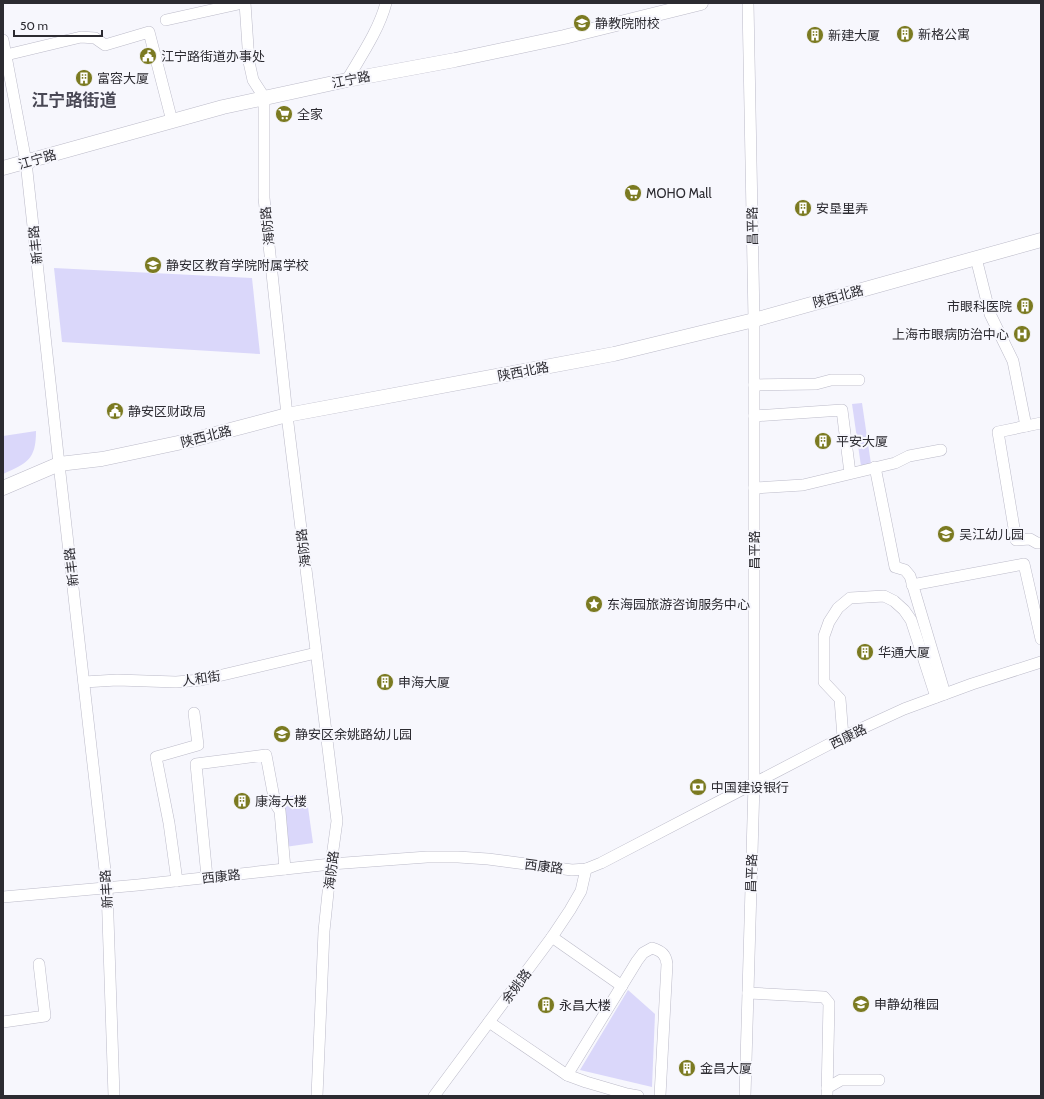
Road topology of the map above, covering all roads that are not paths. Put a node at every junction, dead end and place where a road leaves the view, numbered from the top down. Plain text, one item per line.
1 (244, 3) edge
2 (386, 3) edge
3 (702, 3) edge
4 (748, 3) edge
5 (166, 20) dead end
6 (3, 40) edge
7 (6, 62) edge
8 (347, 80) junction
9 (264, 97) junction
10 (172, 122) junction
11 (26, 162) junction
12 (3, 168) edge
13 (1041, 240) edge
14 (976, 258) junction
15 (754, 320) junction
16 (859, 380) dead end
17 (754, 385) junction
18 (287, 415) junction
19 (754, 416) junction
20 (1041, 423) edge
21 (1026, 426) junction
22 (941, 450) dead end
23 (59, 464) junction
24 (876, 468) junction
25 (850, 473) junction
26 (3, 488) edge
27 (754, 488) junction
28 (1041, 543) edge
29 (912, 585) junction
30 (1041, 639) edge
31 (316, 653) junction
32 (1041, 662) edge
33 (84, 682) junction
34 (940, 696) junction
35 (194, 713) dead end
36 (843, 737) junction
37 (754, 784) junction
38 (331, 864) junction
39 (285, 869) junction
40 (586, 869) junction
41 (207, 877) junction
42 (177, 881) junction
43 (107, 888) junction
44 (3, 897) edge
45 (552, 936) junction
46 (39, 964) dead end
47 (622, 986) junction
48 (748, 993) junction
49 (3, 1022) edge
50 (489, 1022) junction
51 (567, 1074) junction
52 (879, 1080) dead end
53 (827, 1092) edge
54 (114, 1096) edge
55 (317, 1096) edge
56 (434, 1096) edge
57 (638, 1096) edge
58 (660, 1096) edge
59 (745, 1096) edge

1 - 5 street
1 - 9 street
2 - 8 street
3 - 8 main road, 江宁路
4 - 15 street, 昌平路
6 - 7 street, 新丰路
7 - 10 street
7 - 11 street, 新丰路
8 - 9 main road, 江宁路
9 - 10 main road, 江宁路
9 - 18 street, 海防路
10 - 11 main road, 江宁路
11 - 12 main road, 江宁路
11 - 23 street, 新丰路
13 - 14 main road, 陕西北路
14 - 15 main road, 陕西北路
14 - 21 street
15 - 17 street, 昌平路
15 - 18 main road, 陕西北路
16 - 17 street
17 - 19 street, 昌平路
18 - 23 main road, 陕西北路
18 - 31 street, 海防路
19 - 25 street
19 - 27 street, 昌平路
20 - 21 street
21 - 28 street
22 - 24 street
23 - 26 main road, 陕西北路
23 - 33 street, 新丰路
24 - 25 street
24 - 29 street
25 - 27 street
27 - 37 street, 昌平路
29 - 30 street
29 - 34 street
31 - 33 street, 人和街
31 - 38 street, 海防路
32 - 34 street, 西康路
33 - 43 street, 新丰路
34 - 36 street, 西康路
34 - 36 street
35 - 42 street
36 - 37 street, 西康路
37 - 40 street, 西康路
37 - 48 street, 昌平路
38 - 39 street, 西康路
38 - 40 street, 西康路
38 - 55 street, 海防路
39 - 41 street, 西康路
39 - 41 street
40 - 45 street, 余姚路
41 - 42 street, 西康路
42 - 43 street, 西康路
43 - 44 street, 西康路
43 - 54 street, 新丰路
45 - 47 street
45 - 50 street, 余姚路
46 - 49 street
47 - 51 street
47 - 58 street
48 - 53 street
48 - 59 street, 昌平路
50 - 51 street
50 - 56 street, 余姚路
51 - 57 street
52 - 53 street

